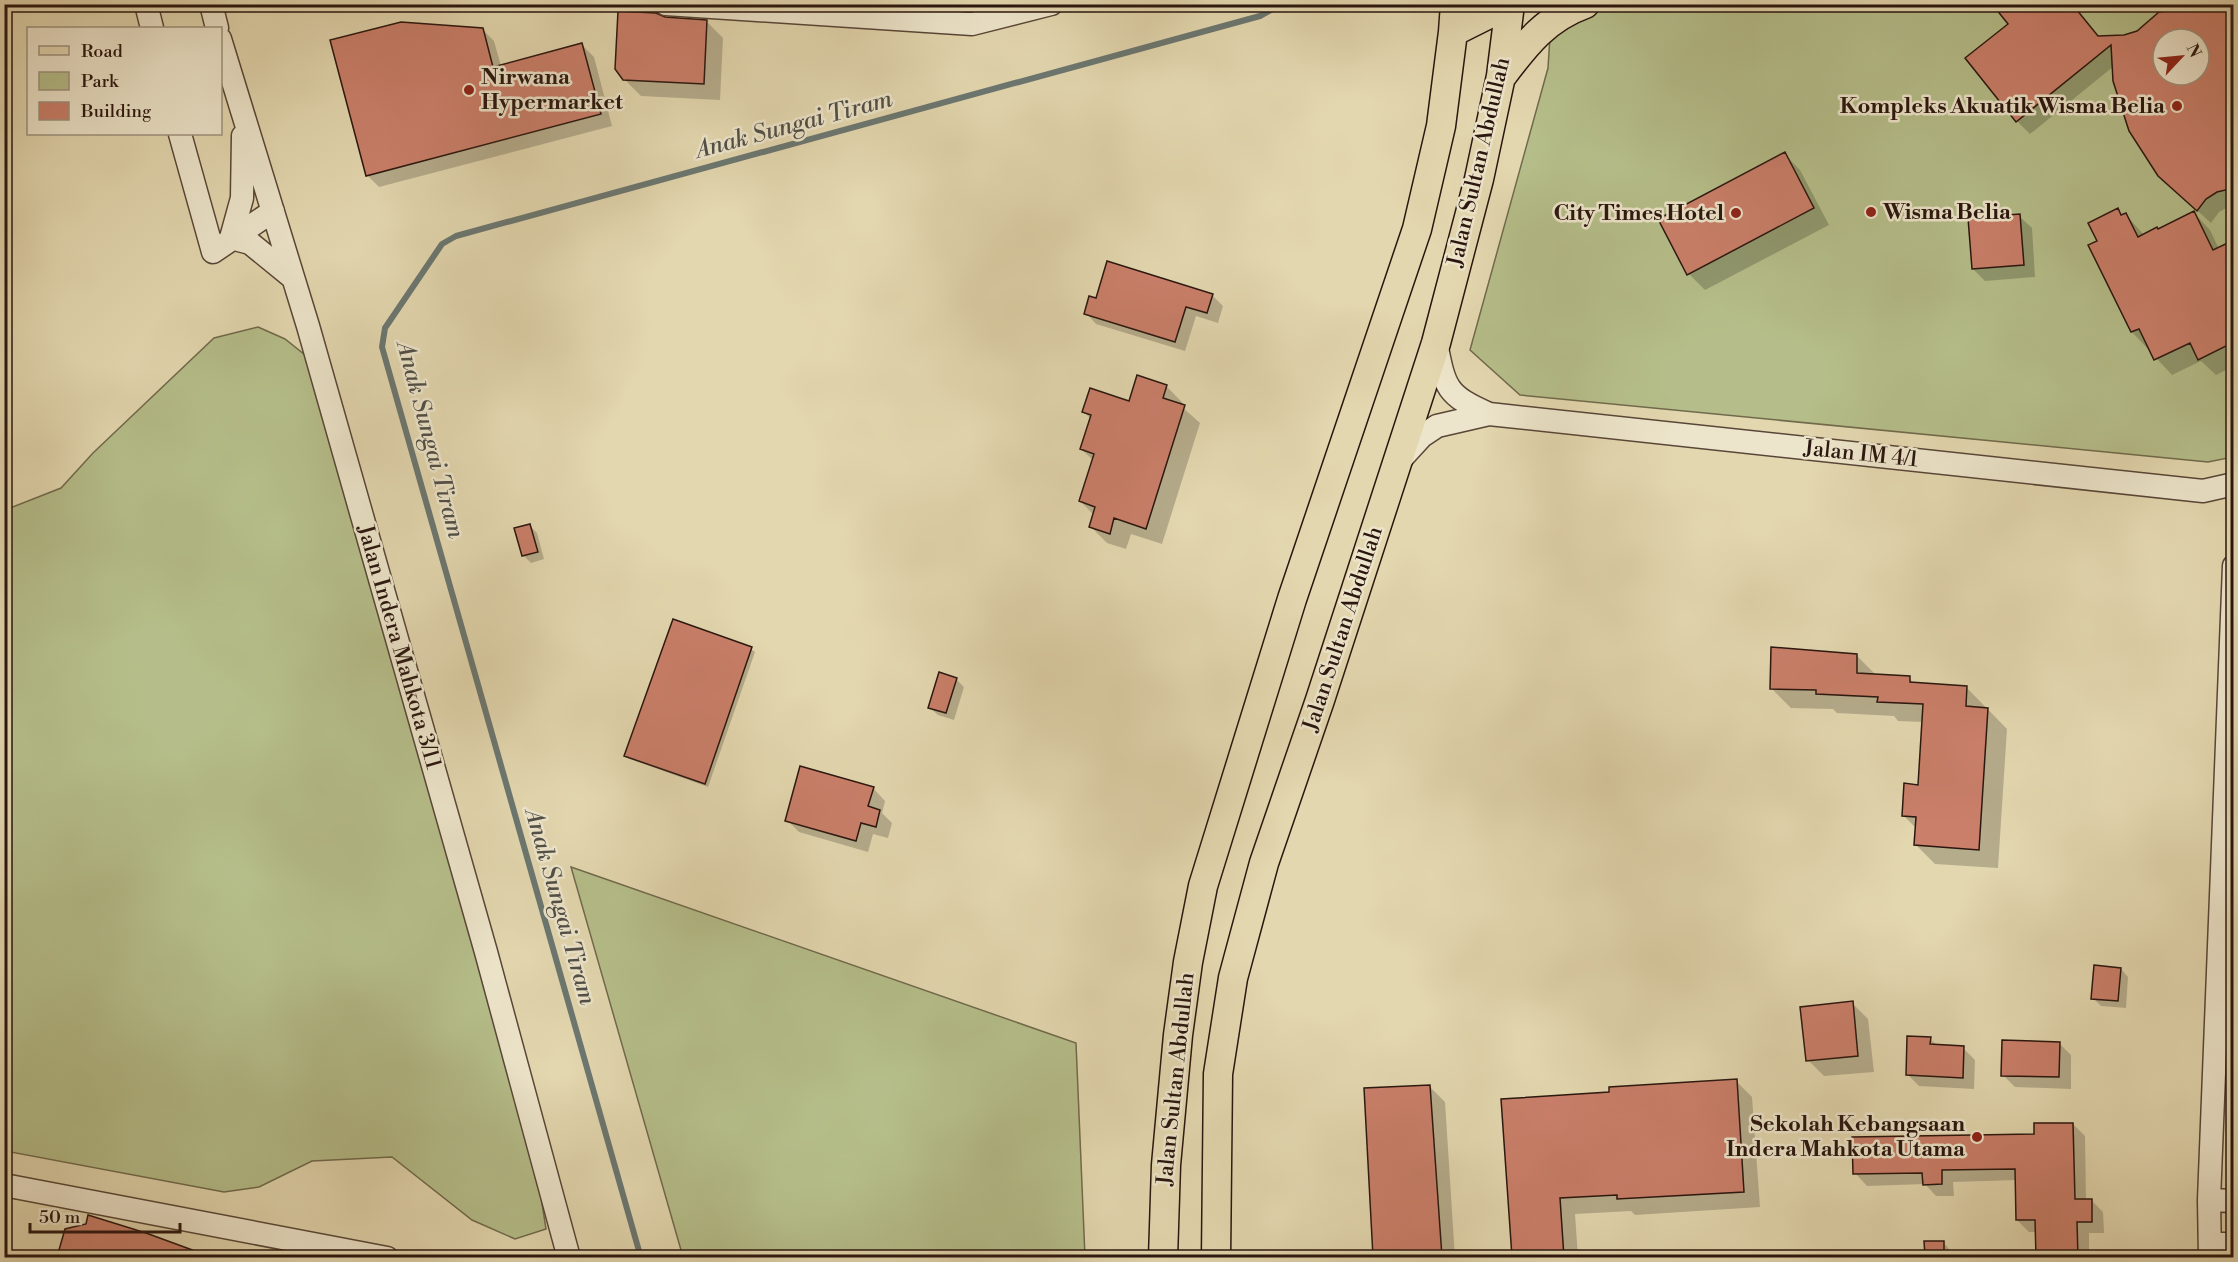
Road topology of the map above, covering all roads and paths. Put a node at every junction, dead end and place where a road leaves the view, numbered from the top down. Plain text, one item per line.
1 (146, 4) edge
2 (210, 4) edge
3 (666, 4) edge
4 (1051, 4) edge
5 (1510, 4) edge
6 (1585, 4) edge
7 (1454, 18) edge
8 (152, 27) edge
9 (218, 27) edge
10 (222, 46) edge
11 (1501, 76) junction
12 (244, 119) junction
13 (180, 135) edge
14 (273, 211) junction
15 (231, 238) junction
16 (294, 279) junction
17 (1436, 343) junction
18 (1489, 414) junction
19 (1398, 462) junction
20 (2234, 484) edge
21 (2234, 566) edge
22 (4, 1185) edge
23 (2209, 1200) junction
24 (2234, 1201) edge
25 (2234, 1244) edge
26 (2210, 1251) edge
27 (377, 1257) edge
28 (569, 1257) edge
29 (1163, 1257) edge
30 (1216, 1257) edge

1 - 8 street
2 - 9 street
3 - 4 street
5 - 7 main road
5 - 11 main road, Jalan Sultan Abdullah
6 - 11 main road
7 - 29 main road, Jalan Sultan Abdullah
10 - 12 street, Jalan Indera Mahkota 3/11
11 - 17 main road, Jalan Sultan Abdullah
12 - 14 street, Jalan Indera Mahkota 3/11
12 - 15 street
13 - 15 street
14 - 15 street
14 - 16 street, Jalan Indera Mahkota 3/11
15 - 16 street
16 - 28 street, Jalan Indera Mahkota 3/11
17 - 18 street, Jalan IM 4/1
17 - 19 main road, Jalan Sultan Abdullah
18 - 19 street, Jalan IM 4/1
18 - 20 street, Jalan IM 4/1
19 - 30 main road, Jalan Sultan Abdullah
21 - 23 street
22 - 27 street
23 - 24 street
23 - 26 street
25 - 26 street

